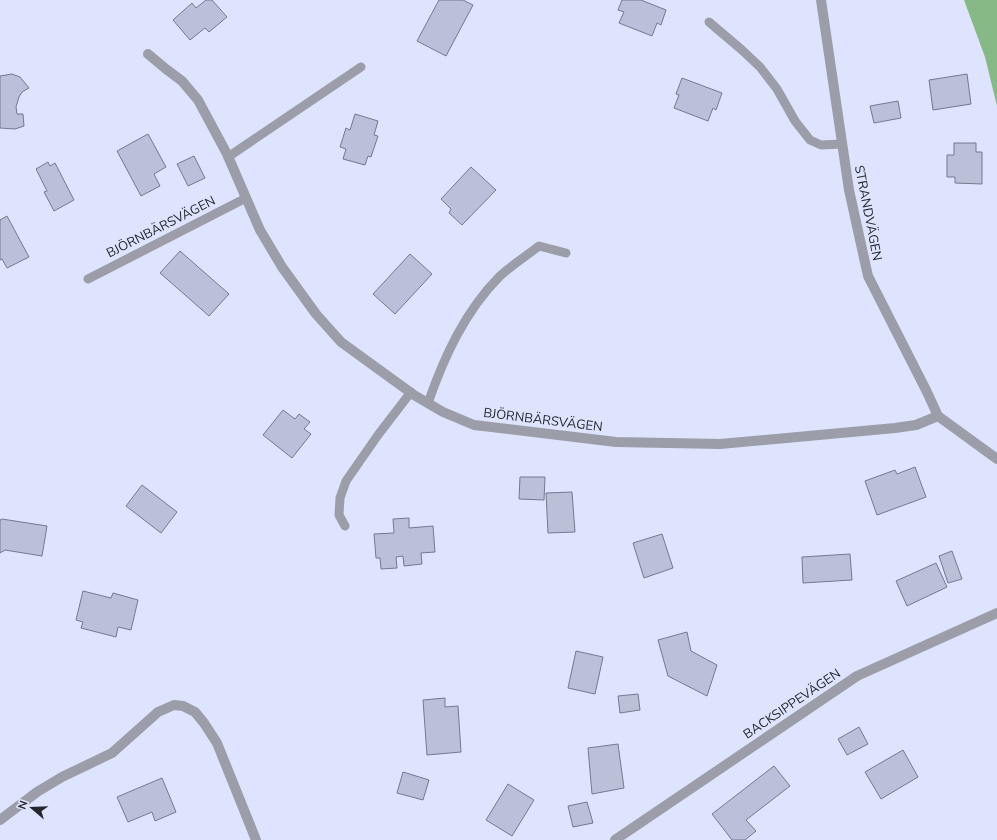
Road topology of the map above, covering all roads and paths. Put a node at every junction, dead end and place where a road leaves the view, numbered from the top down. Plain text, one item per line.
1 (821, 0) edge
2 (709, 22) dead end
3 (148, 54) dead end
4 (361, 67) dead end
5 (842, 144) junction
6 (228, 157) junction
7 (246, 198) junction
8 (566, 253) dead end
9 (88, 279) dead end
10 (411, 392) junction
11 (428, 403) junction
12 (938, 416) junction
13 (997, 459) edge
14 (344, 526) dead end
15 (997, 613) edge
16 (0, 820) edge
17 (256, 840) edge
18 (615, 840) edge

1 - 5 street, STRANDVÄGEN
2 - 5 lane
3 - 6 street, BJÖRNBÄRSVÄGEN
4 - 6 lane
5 - 12 street, STRANDVÄGEN
6 - 7 street, BJÖRNBÄRSVÄGEN
7 - 9 lane, BJÖRNBÄRSVÄGEN
7 - 10 street, BJÖRNBÄRSVÄGEN
8 - 11 lane
10 - 11 street, BJÖRNBÄRSVÄGEN
10 - 14 lane
11 - 12 street, BJÖRNBÄRSVÄGEN
12 - 13 street
15 - 18 street, BACKSIPPEVÄGEN
16 - 17 street

